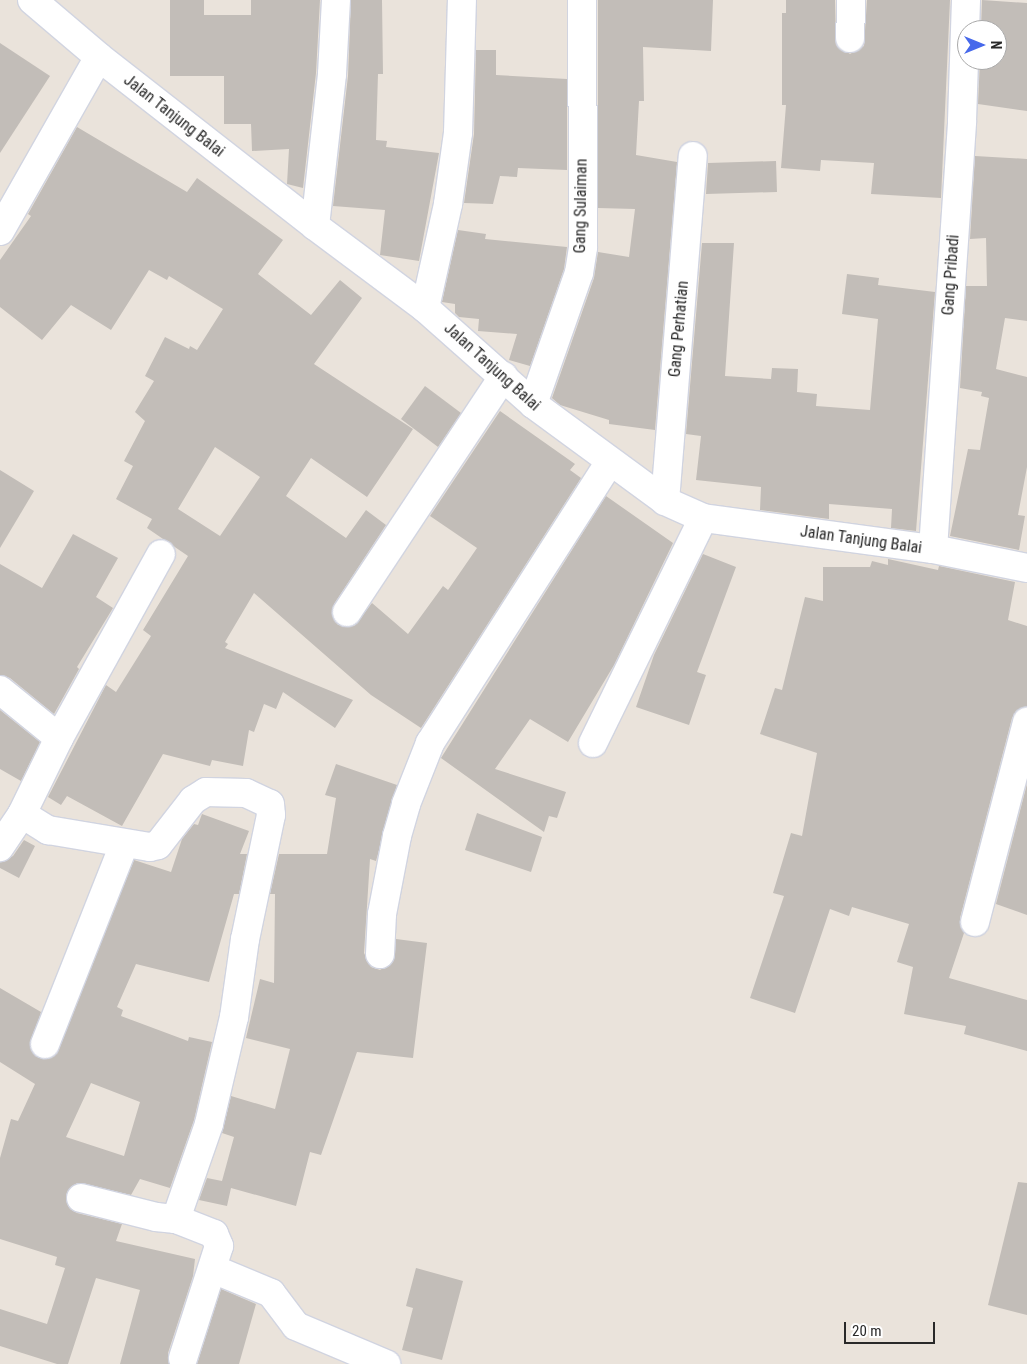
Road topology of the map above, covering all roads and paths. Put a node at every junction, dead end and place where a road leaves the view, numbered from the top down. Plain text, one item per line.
1 (32, 0) edge
2 (336, 0) edge
3 (462, 0) edge
4 (582, 0) edge
5 (851, 0) edge
6 (966, 0) edge
7 (850, 38) dead end
8 (99, 57) junction
9 (693, 156) dead end
10 (315, 226) junction
11 (0, 231) edge
12 (426, 308) junction
13 (504, 376) junction
14 (533, 404) junction
15 (609, 463) junction
16 (666, 501) junction
17 (703, 518) junction
18 (933, 549) junction
19 (161, 554) dead end
20 (1027, 568) edge
21 (347, 612) dead end
22 (0, 690) edge
23 (1027, 722) edge
24 (59, 738) junction
25 (593, 743) dead end
26 (22, 814) junction
27 (124, 844) junction
28 (0, 847) edge
29 (975, 922) dead end
30 (380, 954) dead end
31 (44, 1044) dead end
32 (81, 1198) dead end
33 (176, 1219) junction
34 (213, 1269) junction
35 (184, 1358) dead end
36 (386, 1364) edge

1 - 8 street, Jalan Tanjung Balai
2 - 10 street
3 - 12 street
4 - 14 street, Gang Sulaiman
5 - 7 street
6 - 18 street, Gang Pribadi
8 - 10 street, Jalan Tanjung Balai
8 - 11 street
9 - 16 street, Gang Perhatian
10 - 12 street, Jalan Tanjung Balai
12 - 13 street, Jalan Tanjung Balai
13 - 14 street, Jalan Tanjung Balai
13 - 21 street
14 - 15 street, Jalan Tanjung Balai
15 - 16 street, Jalan Tanjung Balai
15 - 30 street
16 - 17 street, Jalan Tanjung Balai
17 - 18 street, Jalan Tanjung Balai
17 - 25 street
18 - 20 street, Jalan Tanjung Balai
19 - 24 street
22 - 24 street
23 - 29 street
24 - 26 street
26 - 27 street
26 - 28 street
27 - 31 street
27 - 33 street
32 - 33 street
33 - 34 street
34 - 35 street
34 - 36 street

